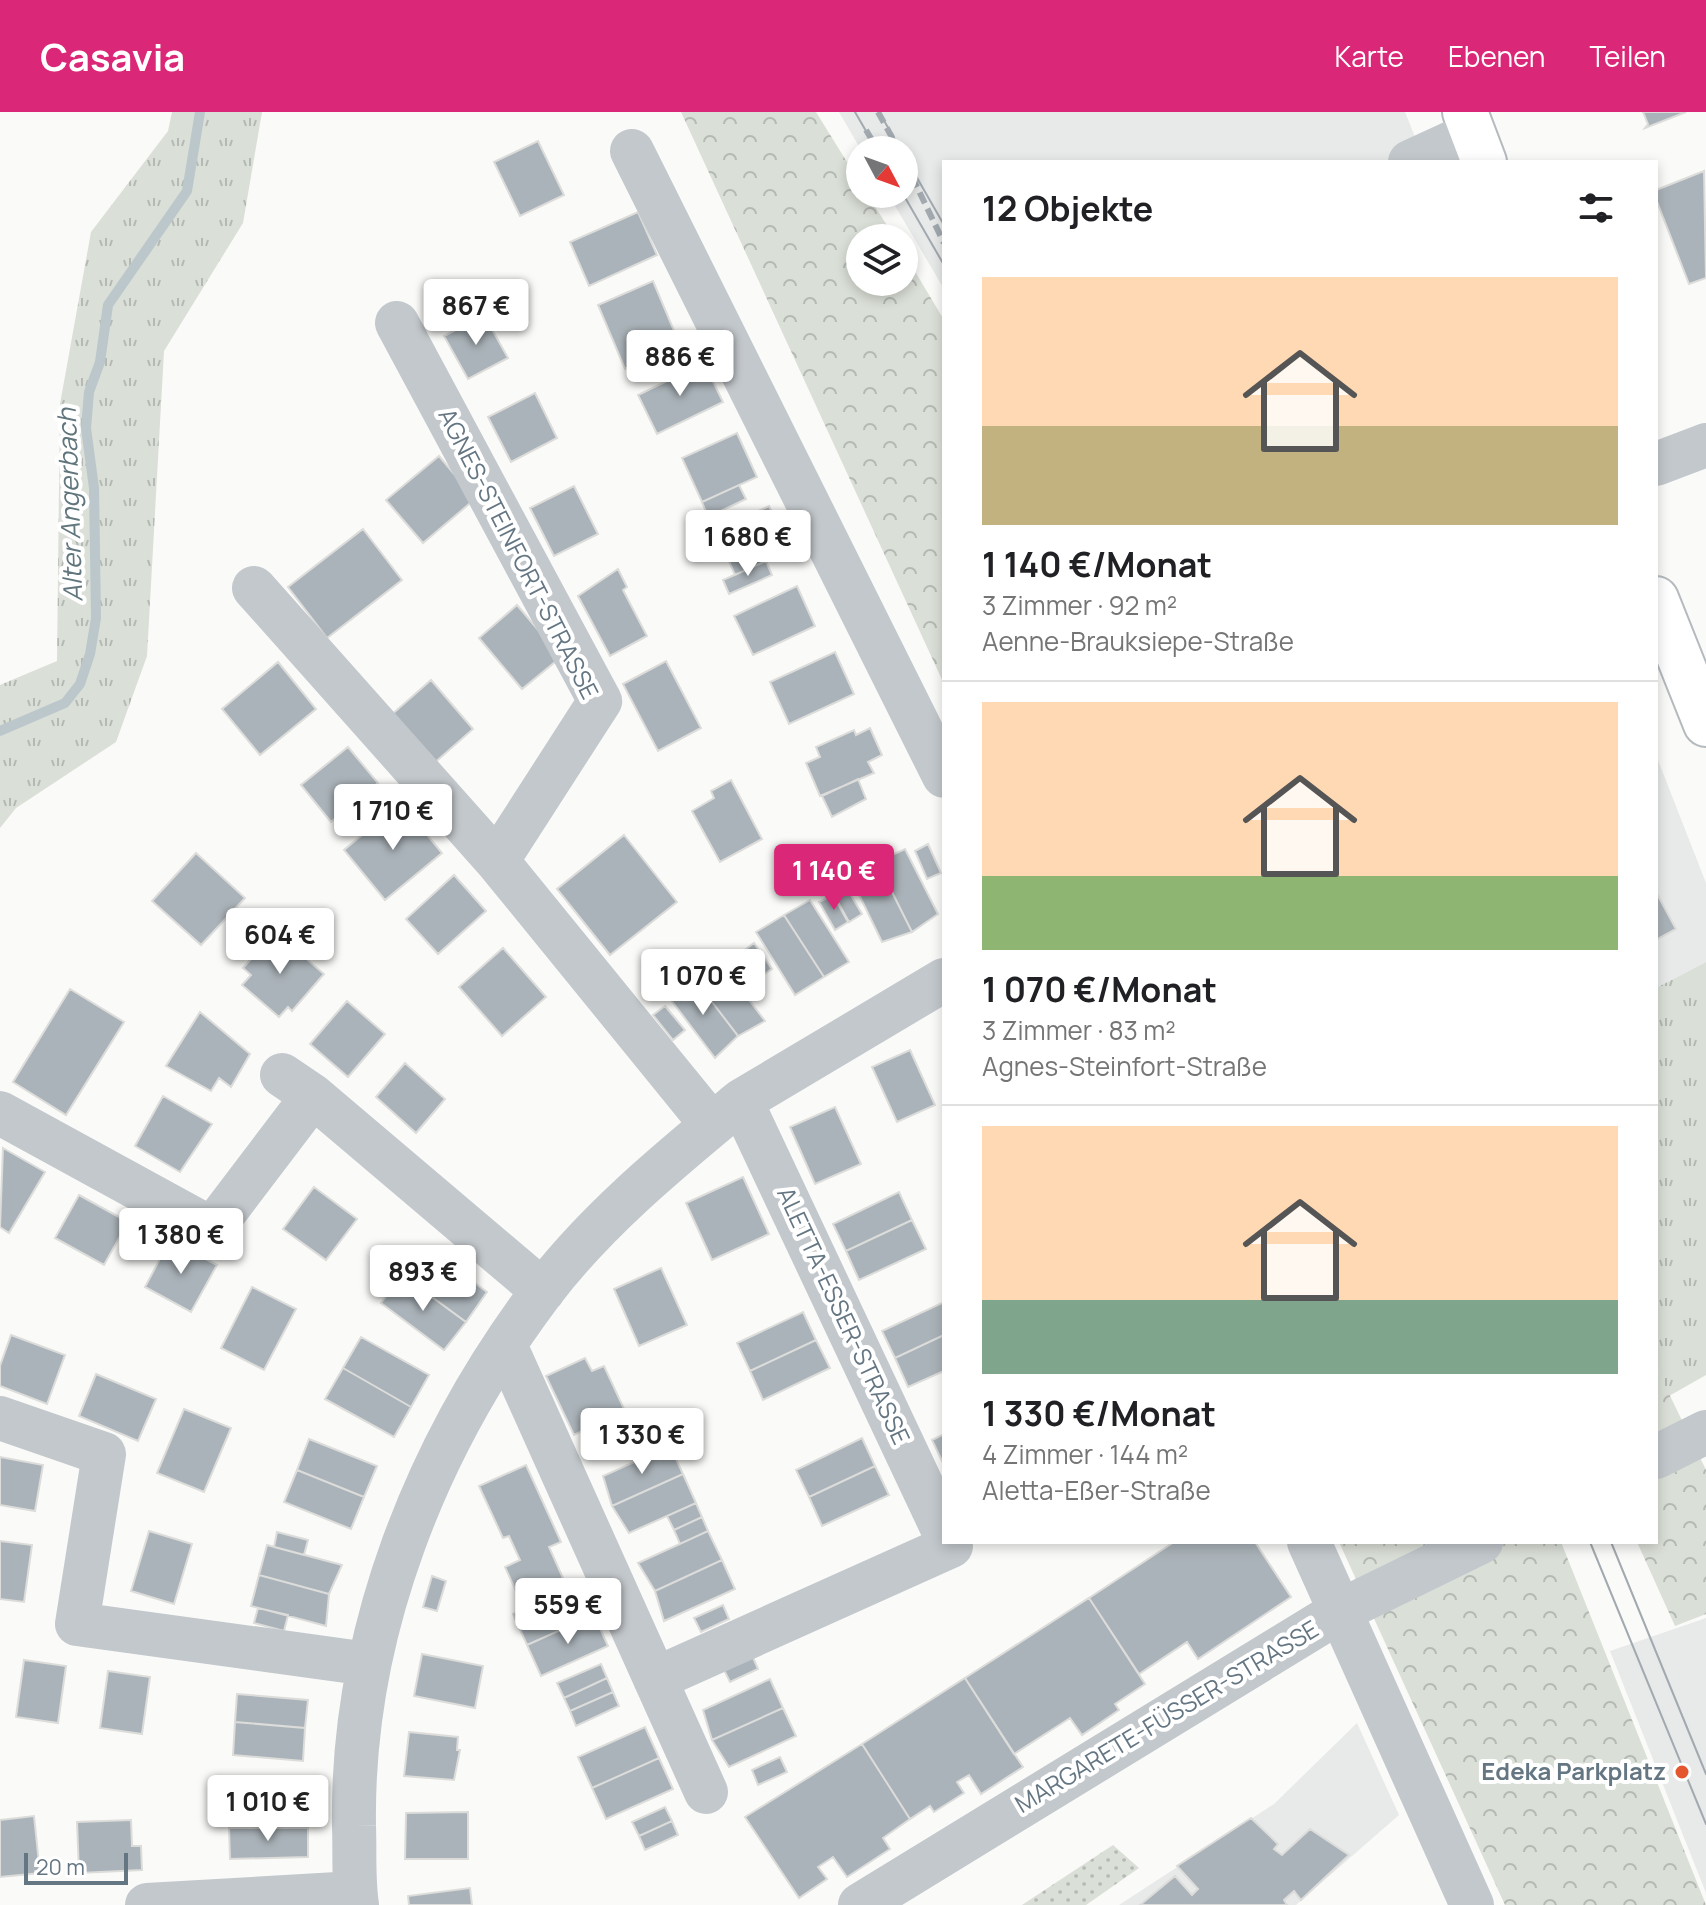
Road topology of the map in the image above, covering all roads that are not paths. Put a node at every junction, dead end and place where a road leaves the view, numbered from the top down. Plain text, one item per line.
1 (1474, 136) edge
2 (632, 151) dead end
3 (1415, 160) edge
4 (397, 323) dead end
5 (1706, 445) edge
6 (1658, 463) edge
7 (254, 588) dead end
8 (1658, 604) edge
9 (1706, 724) edge
10 (942, 772) edge
11 (497, 861) junction
12 (942, 981) edge
13 (0, 1113) edge
14 (726, 1113) junction
15 (543, 1291) junction
16 (505, 1345) junction
17 (0, 1418) edge
18 (1706, 1432) edge
19 (1658, 1456) edge
20 (942, 1528) edge
21 (950, 1544) edge
22 (1310, 1544) edge
23 (1477, 1544) edge
24 (1342, 1610) junction
25 (368, 1664) junction
26 (655, 1679) junction
27 (706, 1792) dead end
28 (356, 1899) edge
29 (147, 1905) edge
30 (860, 1905) edge
31 (1472, 1905) edge

1 - 3 street
2 - 10 street
4 - 11 street, AGNES-STEINFORT-STRASSE
5 - 6 street
7 - 11 street
8 - 9 main road
11 - 14 street
12 - 14 street
13 - 15 street
14 - 15 street
14 - 20 street, ALETTA-ESSER-STRASSE
15 - 16 street
16 - 25 street
16 - 26 street
17 - 25 street
18 - 19 street
21 - 26 street
22 - 24 street
23 - 24 street, MARGARETE-FÜSSER-STRASSE
24 - 30 street, MARGARETE-FÜSSER-STRASSE
24 - 31 street
25 - 28 street
26 - 27 street
28 - 29 street

